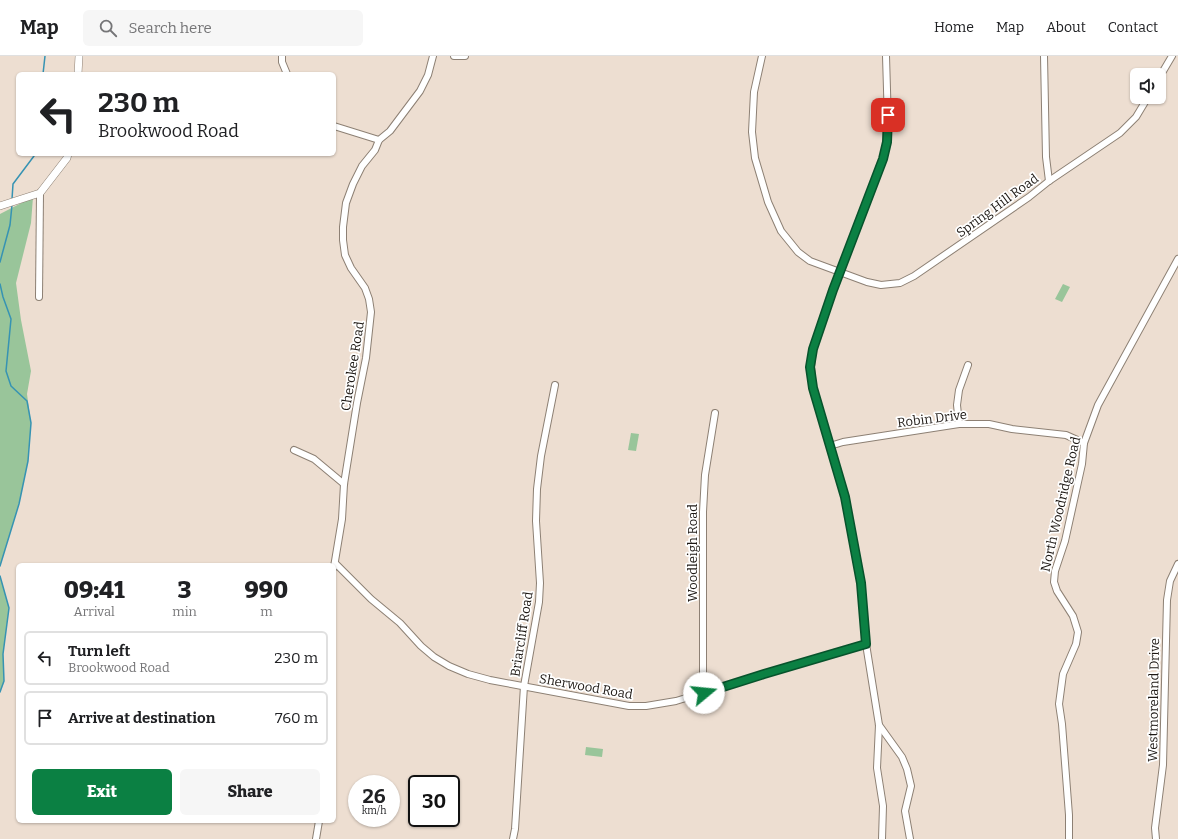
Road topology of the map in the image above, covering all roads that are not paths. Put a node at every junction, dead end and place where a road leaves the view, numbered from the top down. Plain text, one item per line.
1 (79, 56) edge
2 (282, 56) edge
3 (434, 56) edge
4 (454, 56) edge
5 (465, 56) edge
6 (762, 56) edge
7 (886, 56) edge
8 (1044, 56) edge
9 (1172, 56) edge
10 (1165, 68) edge
11 (78, 72) edge
12 (286, 72) edge
13 (1144, 104) edge
14 (336, 127) edge
15 (379, 140) junction
16 (68, 156) edge
17 (1049, 181) junction
18 (40, 193) junction
19 (0, 206) edge
20 (1178, 259) edge
21 (840, 272) junction
22 (39, 297) dead end
23 (968, 365) dead end
24 (555, 385) dead end
25 (715, 413) dead end
26 (959, 424) junction
27 (1084, 442) junction
28 (830, 446) junction
29 (294, 450) dead end
30 (344, 484) junction
31 (335, 563) edge
32 (1178, 564) edge
33 (336, 566) edge
34 (866, 644) junction
35 (524, 686) junction
36 (704, 693) junction
37 (879, 724) junction
38 (319, 823) edge
39 (316, 839) edge
40 (513, 839) edge
41 (882, 839) edge
42 (910, 839) edge
43 (1069, 839) edge
44 (1156, 839) edge

1 - 11 street
2 - 12 street
3 - 15 street, Cherokee Road
4 - 5 street
6 - 21 street, Spring Hill Road
7 - 21 street
8 - 17 street
9 - 10 street
13 - 17 street, Spring Hill Road
14 - 15 street
15 - 30 street, Cherokee Road
16 - 18 street
17 - 21 street, Spring Hill Road
18 - 19 street
18 - 22 street
20 - 27 street, North Woodridge Road
21 - 28 street
23 - 26 street
24 - 35 street, Briarcliff Road
25 - 36 street, Woodleigh Road
26 - 27 street, Robin Drive
26 - 28 street, Robin Drive
27 - 43 street, North Woodridge Road
28 - 34 street
29 - 30 street
30 - 31 street, Cherokee Road
32 - 44 street, Westmoreland Drive
33 - 35 street, Sherwood Road
34 - 36 street, Sherwood Road
34 - 37 street
35 - 36 street, Sherwood Road
35 - 40 street, Briarcliff Road
37 - 41 street
37 - 42 street
38 - 39 street

